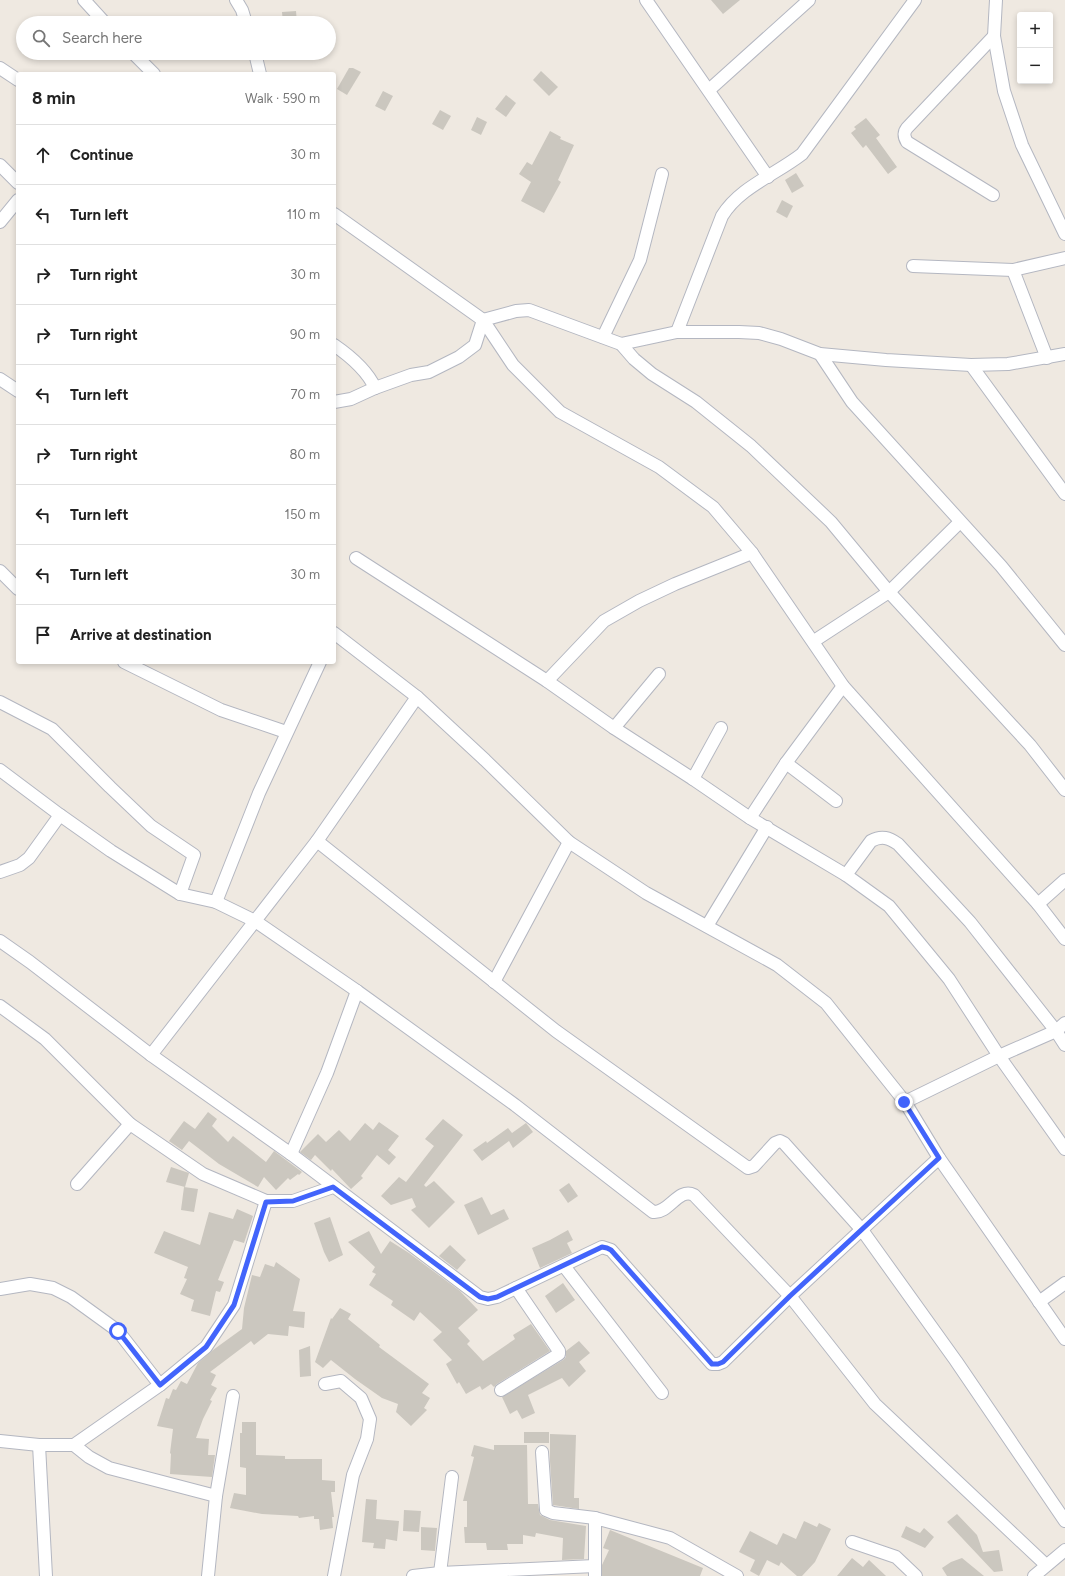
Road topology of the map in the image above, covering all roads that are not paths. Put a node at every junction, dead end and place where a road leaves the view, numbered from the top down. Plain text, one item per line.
1 (84, 0) edge
2 (236, 0) edge
3 (646, 0) edge
4 (809, 0) edge
5 (915, 0) edge
6 (996, 0) edge
7 (99, 16) edge
8 (244, 16) edge
9 (994, 36) junction
10 (140, 60) edge
11 (257, 60) edge
12 (0, 68) edge
13 (152, 72) edge
14 (260, 72) edge
15 (16, 79) edge
16 (709, 90) junction
17 (0, 165) edge
18 (662, 174) dead end
19 (768, 177) junction
20 (16, 181) edge
21 (993, 195) dead end
22 (16, 202) edge
23 (336, 215) edge
24 (0, 222) edge
25 (1065, 234) edge
26 (1065, 258) edge
27 (913, 266) dead end
28 (1013, 270) junction
29 (483, 320) junction
30 (677, 332) junction
31 (603, 337) junction
32 (621, 344) junction
33 (336, 347) edge
34 (820, 354) junction
35 (1065, 354) edge
36 (1047, 358) junction
37 (971, 366) junction
38 (0, 379) edge
39 (375, 388) junction
40 (16, 390) edge
41 (336, 402) edge
42 (1065, 494) edge
43 (960, 522) junction
44 (752, 553) junction
45 (356, 558) dead end
46 (0, 571) edge
47 (16, 587) edge
48 (889, 592) junction
49 (336, 635) edge
50 (814, 641) junction
51 (1065, 645) edge
52 (128, 664) edge
53 (319, 664) edge
54 (659, 674) dead end
55 (546, 681) junction
56 (843, 686) junction
57 (417, 697) junction
58 (0, 702) edge
59 (614, 728) junction
60 (721, 728) dead end
61 (286, 732) junction
62 (786, 763) junction
63 (0, 770) edge
64 (693, 779) junction
65 (1065, 790) edge
66 (836, 801) dead end
67 (60, 815) junction
68 (750, 818) junction
69 (767, 827) junction
70 (318, 841) junction
71 (569, 842) junction
72 (0, 872) edge
73 (846, 875) junction
74 (1065, 880) edge
75 (180, 894) junction
76 (216, 902) junction
77 (1038, 904) junction
78 (255, 921) junction
79 (707, 926) junction
80 (1065, 939) edge
81 (0, 941) edge
82 (494, 982) junction
83 (357, 991) junction
84 (0, 1006) edge
85 (1061, 1027) edge
86 (1065, 1045) edge
87 (151, 1056) junction
88 (998, 1056) junction
89 (904, 1102) junction
90 (130, 1124) junction
91 (1065, 1149) edge
92 (291, 1154) junction
93 (939, 1158) junction
94 (77, 1184) dead end
95 (333, 1187) junction
96 (266, 1202) junction
97 (862, 1230) junction
98 (564, 1266) junction
99 (1065, 1283) edge
100 (0, 1288) edge
101 (516, 1288) junction
102 (790, 1296) junction
103 (1039, 1302) junction
104 (1065, 1339) edge
105 (325, 1384) dead end
106 (160, 1385) junction
107 (501, 1390) dead end
108 (662, 1393) dead end
109 (233, 1396) dead end
110 (0, 1441) edge
111 (39, 1445) junction
112 (74, 1445) junction
113 (542, 1452) dead end
114 (452, 1476) dead end
115 (216, 1496) junction
116 (595, 1518) junction
117 (1065, 1521) edge
118 (852, 1542) dead end
119 (1065, 1550) edge
120 (1046, 1565) junction
121 (595, 1571) edge
122 (440, 1573) junction
123 (46, 1576) edge
124 (208, 1576) edge
125 (334, 1576) edge
126 (413, 1576) edge
127 (737, 1576) edge
128 (916, 1576) edge
129 (1034, 1576) edge

1 - 7 street
2 - 8 street
3 - 16 street
4 - 16 street
5 - 19 street
6 - 9 street
9 - 21 street
9 - 25 street
10 - 13 street
11 - 14 street
12 - 15 street
16 - 19 street
17 - 20 street
18 - 31 street
19 - 30 street
22 - 24 street
23 - 29 street
26 - 28 street
27 - 28 street
28 - 36 street
29 - 31 street
29 - 39 street
29 - 44 street
30 - 32 street
30 - 34 street
31 - 32 street
32 - 48 street
33 - 39 street
34 - 37 street
34 - 43 street
35 - 36 street
36 - 37 street
37 - 42 street
38 - 40 street
39 - 41 street
43 - 48 street
43 - 51 street
44 - 50 street
44 - 55 street
45 - 55 street
46 - 47 street
48 - 50 street
48 - 65 street
49 - 57 street
50 - 56 street
52 - 61 street
53 - 61 street
54 - 59 street
55 - 59 street
56 - 62 street
56 - 77 street
57 - 70 street
57 - 71 street
58 - 75 street
59 - 64 street
60 - 64 street
61 - 76 street
62 - 66 street
62 - 68 street
63 - 67 street
64 - 68 street
67 - 72 street
67 - 75 street
68 - 69 street
69 - 73 street
69 - 79 street
70 - 78 street
70 - 82 street
71 - 79 street
71 - 82 street
73 - 85 street
73 - 88 street
74 - 77 street
75 - 76 street
76 - 78 street
77 - 80 street
78 - 83 street
78 - 87 street
79 - 89 street
81 - 87 street
82 - 97 street
83 - 92 street
83 - 102 street
84 - 90 street
85 - 86 street
85 - 88 street
87 - 92 street
88 - 89 street
88 - 91 street
89 - 93 street
90 - 94 street
90 - 96 street
92 - 95 street
93 - 97 street
93 - 103 street
95 - 96 street
95 - 101 street
96 - 106 street
97 - 102 street
97 - 117 street
98 - 101 street
98 - 102 street
98 - 108 street
99 - 103 street
100 - 106 street
101 - 107 street
102 - 120 street
103 - 104 street
105 - 125 street
106 - 112 street
109 - 115 street
110 - 111 street
111 - 112 street
111 - 123 street
112 - 115 street
113 - 116 street
114 - 122 street
115 - 124 street
116 - 121 street
116 - 127 street
118 - 128 street
119 - 120 street
120 - 129 street
121 - 122 street
122 - 126 street

